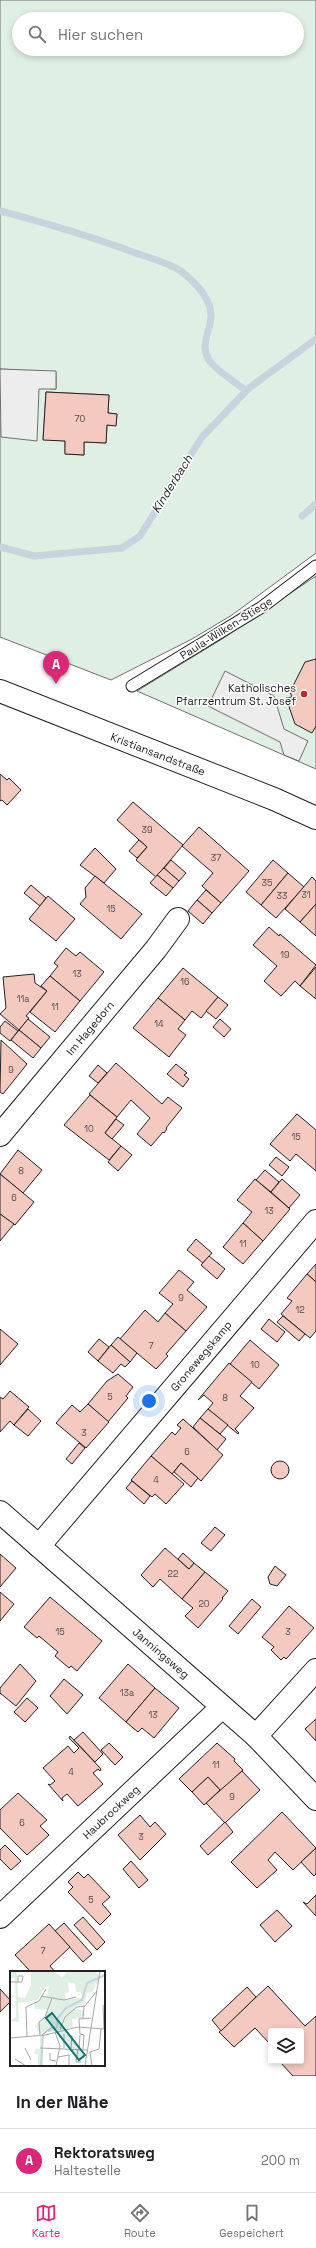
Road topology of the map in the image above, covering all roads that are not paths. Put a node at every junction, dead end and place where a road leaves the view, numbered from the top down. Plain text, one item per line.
1 (316, 566) edge
2 (132, 686) dead end
3 (0, 691) edge
4 (316, 818) edge
5 (178, 919) dead end
6 (0, 1135) edge
7 (316, 1221) edge
8 (0, 1512) edge
9 (38, 1546) junction
10 (316, 1670) edge
11 (222, 1707) junction
12 (256, 1736) junction
13 (316, 1800) edge
14 (0, 1917) edge

1 - 2 lane, Paula-Wilken-Stiege
3 - 4 street, Kristiansandstraße
5 - 6 street, Im Hagedorn
7 - 9 street, Gronewegskamp
8 - 9 street, Janningsweg
9 - 11 street, Janningsweg
10 - 12 street
11 - 12 street, Janningsweg
11 - 14 street, Haubrockweg
12 - 13 street, Janningsweg

